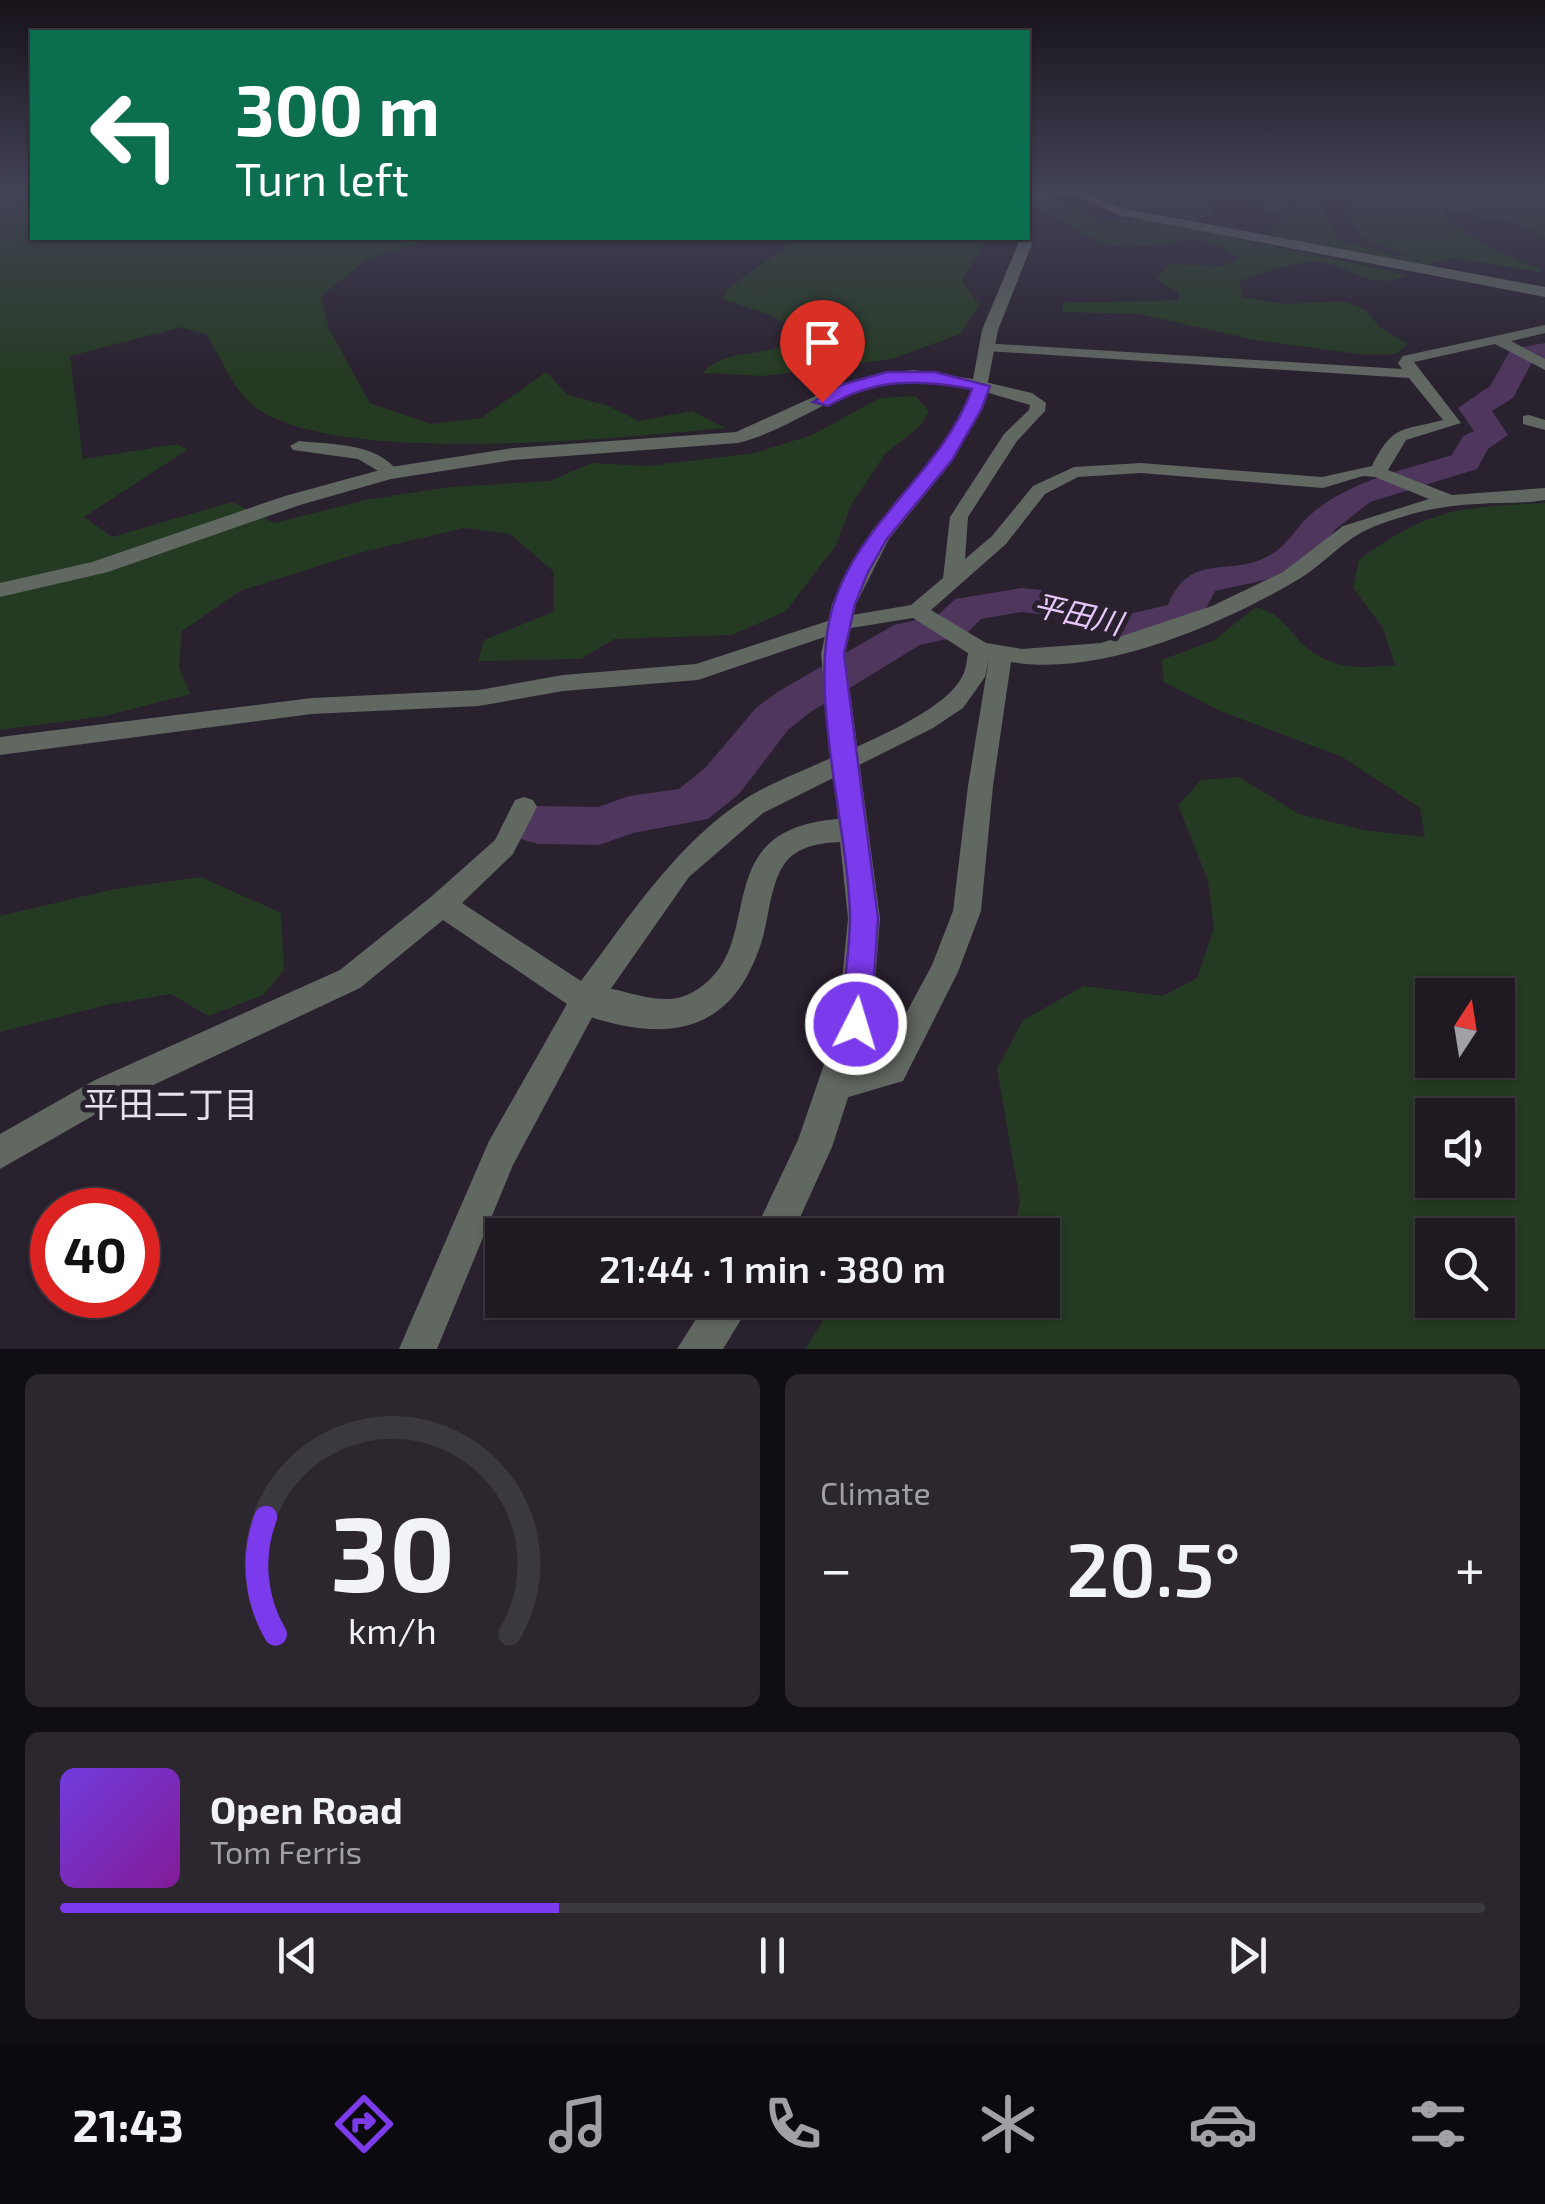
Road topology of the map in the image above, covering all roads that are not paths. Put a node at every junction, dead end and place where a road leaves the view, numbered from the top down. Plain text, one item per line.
1 (1023, 252) edge
2 (1334, 252) edge
3 (1545, 292) edge
4 (1545, 329) edge
5 (1500, 342) junction
6 (987, 346) junction
7 (1545, 365) edge
8 (1413, 374) junction
9 (982, 386) junction
10 (300, 446) dead end
11 (1378, 472) junction
12 (390, 473) junction
13 (1545, 494) edge
14 (1452, 501) junction
15 (953, 580) junction
16 (0, 590) edge
17 (917, 611) junction
18 (990, 651) junction
19 (0, 746) edge
20 (524, 806) dead end
21 (856, 830) junction
22 (442, 904) junction
23 (585, 1000) junction
24 (835, 1086) junction
25 (0, 1152) edge
26 (780, 1218) edge
27 (720, 1318) edge
28 (418, 1349) edge
29 (698, 1349) edge

1 - 6 street
2 - 3 street
4 - 5 street
5 - 7 street
5 - 8 street
6 - 8 street
6 - 9 street
8 - 11 street
9 - 12 street
9 - 15 street
9 - 21 street
10 - 12 street
11 - 14 street
11 - 15 street
12 - 16 street
13 - 14 street
14 - 18 street
15 - 17 street
17 - 18 street
17 - 19 street
18 - 23 street
18 - 24 street
20 - 22 street
21 - 23 street
21 - 24 street
22 - 23 street
22 - 25 street
23 - 28 street
24 - 26 street
27 - 29 street

